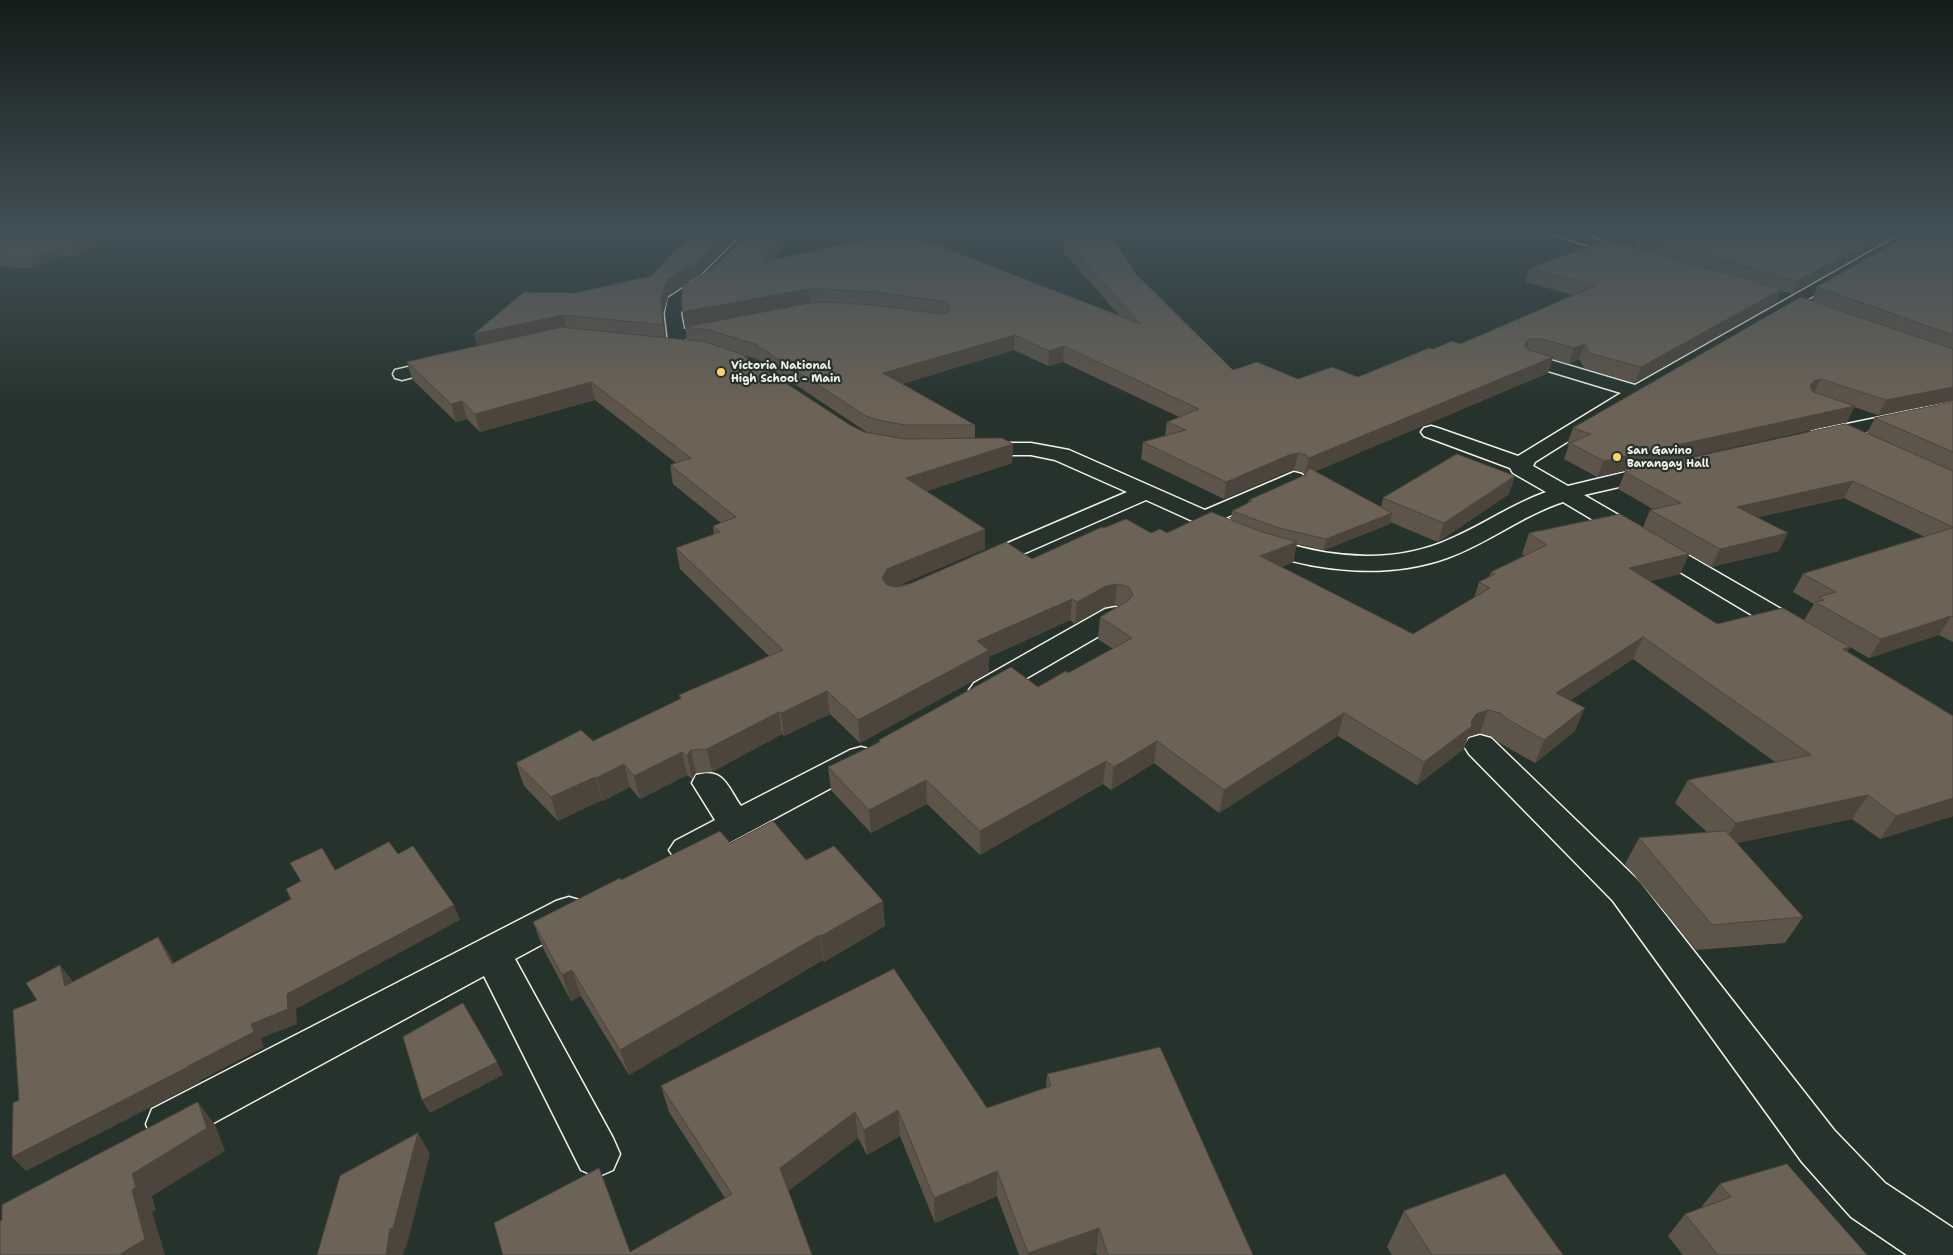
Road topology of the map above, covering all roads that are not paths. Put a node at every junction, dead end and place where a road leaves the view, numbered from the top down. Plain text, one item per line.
1 (689, 290) edge
2 (1813, 290) edge
3 (1772, 294) edge
4 (1793, 301) junction
5 (1815, 311) edge
6 (1752, 324) junction
7 (734, 325) edge
8 (1774, 330) edge
9 (671, 343) junction
10 (703, 351) edge
11 (468, 358) edge
12 (1531, 360) edge
13 (402, 374) dead end
14 (1636, 391) junction
15 (1953, 408) edge
16 (1840, 421) junction
17 (1431, 432) dead end
18 (1801, 440) edge
19 (1874, 447) edge
20 (954, 450) edge
21 (1521, 466) junction
22 (1676, 468) edge
23 (1294, 479) edge
24 (1146, 492) junction
25 (1565, 494) junction
26 (1204, 519) junction
27 (963, 571) edge
28 (1116, 616) edge
29 (1818, 643) edge
30 (953, 708) edge
31 (893, 742) edge
32 (1480, 746) dead end
33 (708, 783) dead end
34 (735, 824) junction
35 (657, 866) edge
36 (596, 898) edge
37 (492, 953) junction
38 (141, 1139) edge
39 (597, 1154) dead end
40 (1950, 1255) edge

1 - 9 street
2 - 4 street
3 - 4 street
4 - 5 street
4 - 6 street
6 - 8 street
6 - 14 street
7 - 9 street
9 - 10 street
11 - 13 street
12 - 14 street
14 - 21 street
15 - 16 street
16 - 18 street
16 - 19 street
17 - 21 street
20 - 24 street
21 - 25 street
22 - 25 street
23 - 26 street
24 - 26 street
24 - 27 street
25 - 26 street
25 - 29 street
28 - 30 street
31 - 34 street
32 - 40 street
33 - 34 street
34 - 35 street
36 - 37 street
37 - 38 street
37 - 39 street

